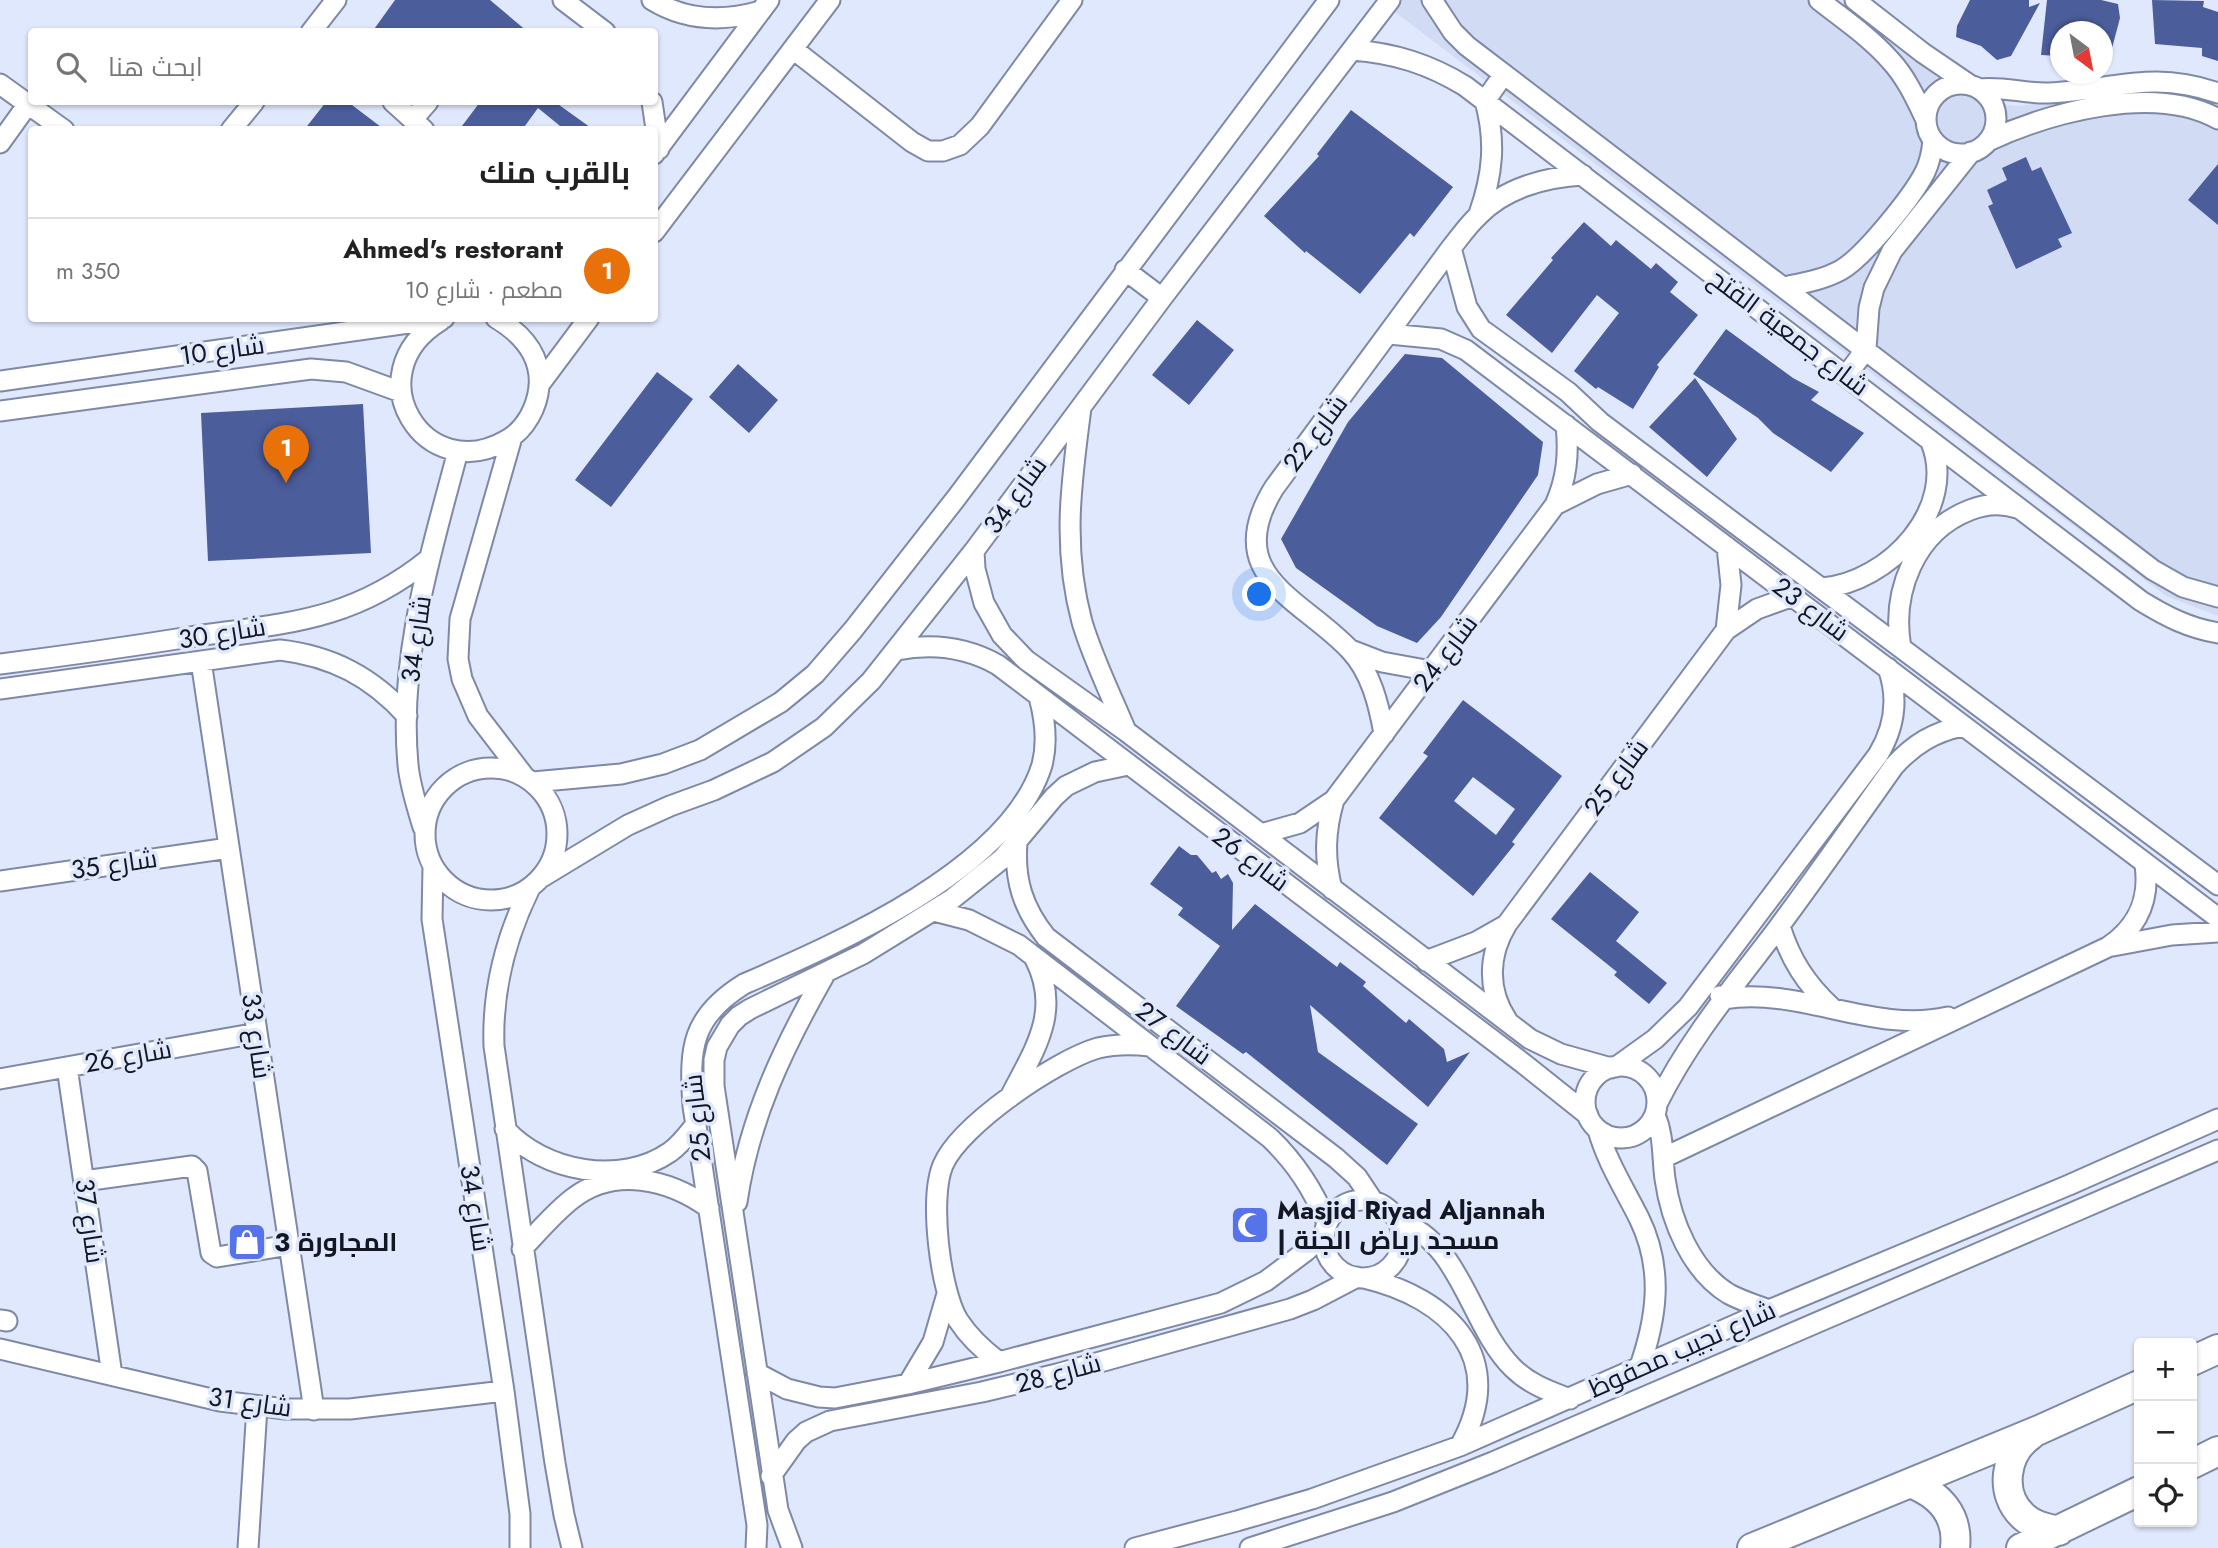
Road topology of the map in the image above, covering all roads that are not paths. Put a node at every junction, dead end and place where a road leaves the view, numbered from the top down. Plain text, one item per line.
1 (336, 0) edge
2 (652, 0) edge
3 (830, 0) edge
4 (1072, 0) edge
5 (1329, 0) edge
6 (1390, 0) edge
7 (1432, 0) edge
8 (1819, 0) edge
9 (1855, 0) edge
10 (567, 1) edge
11 (765, 5) edge
12 (314, 28) edge
13 (600, 28) edge
14 (793, 49) junction
15 (1352, 50) junction
16 (1504, 74) junction
17 (0, 84) edge
18 (1975, 87) junction
19 (2218, 93) edge
20 (1485, 101) junction
21 (28, 104) joint
22 (29, 105) edge
23 (252, 105) edge
24 (396, 105) edge
25 (427, 105) edge
26 (653, 105) edge
27 (2218, 119) edge
28 (1926, 120) junction
29 (418, 124) edge
30 (58, 126) edge
31 (234, 126) edge
32 (655, 126) edge
33 (1933, 140) junction
34 (0, 143) edge
35 (1979, 147) junction
36 (658, 151) edge
37 (1583, 175) junction
38 (1479, 214) junction
39 (658, 227) edge
40 (1876, 238) junction
41 (1451, 248) junction
42 (1892, 251) junction
43 (1125, 270) junction
44 (1784, 287) junction
45 (1162, 298) junction
46 (415, 322) edge
47 (438, 322) edge
48 (502, 322) edge
49 (586, 322) edge
50 (1389, 334) junction
51 (1866, 349) junction
52 (1517, 354) junction
53 (1501, 376) junction
54 (1846, 376) junction
55 (0, 380) edge
56 (539, 384) junction
57 (401, 392) junction
58 (1082, 405) junction
59 (0, 411) edge
60 (1566, 425) junction
61 (512, 437) junction
62 (1930, 440) junction
63 (458, 451) junction
64 (1632, 474) junction
65 (1686, 487) junction
66 (1556, 505) junction
67 (1673, 506) junction
68 (2022, 510) junction
69 (1916, 543) junction
70 (1727, 547) junction
71 (974, 551) junction
72 (429, 559) junction
73 (1822, 588) junction
74 (1793, 596) junction
75 (2218, 597) edge
76 (299, 621) junction
77 (1726, 630) junction
78 (2218, 633) edge
79 (1901, 648) junction
80 (897, 650) junction
81 (1351, 650) junction
82 (299, 652) junction
83 (1026, 660) junction
84 (201, 661) junction
85 (0, 664) edge
86 (1888, 668) junction
87 (1431, 671) junction
88 (1013, 677) junction
89 (0, 688) edge
90 (1039, 697) junction
91 (407, 716) junction
92 (1963, 726) junction
93 (1127, 732) junction
94 (1384, 734) junction
95 (1128, 765) junction
96 (1870, 765) junction
97 (1886, 777) junction
98 (529, 780) junction
99 (1334, 800) junction
100 (1018, 807) junction
101 (1035, 821) junction
102 (424, 830) junction
103 (1261, 834) junction
104 (1017, 843) junction
105 (229, 848) junction
106 (2145, 864) junction
107 (433, 867) junction
108 (0, 881) edge
109 (536, 883) junction
110 (2218, 885) edge
111 (1332, 889) junction
112 (934, 911) junction
113 (2218, 918) edge
114 (1507, 924) junction
115 (1780, 926) junction
116 (1385, 929) junction
117 (2218, 932) edge
118 (1046, 937) junction
119 (2108, 947) junction
120 (1371, 949) junction
121 (1034, 956) junction
122 (1426, 961) junction
123 (825, 974) junction
124 (762, 976) junction
125 (1704, 985) junction
126 (773, 997) junction
127 (1724, 999) junction
128 (1832, 1008) junction
129 (1973, 1011) junction
130 (1510, 1024) junction
131 (257, 1033) junction
132 (1150, 1046) junction
133 (67, 1067) junction
134 (1614, 1067) junction
135 (0, 1079) edge
136 (1009, 1098) junction
137 (1656, 1109) junction
138 (1285, 1117) junction
139 (2218, 1119) edge
140 (1593, 1123) junction
141 (696, 1124) junction
142 (505, 1129) junction
143 (1270, 1138) junction
144 (2218, 1150) edge
145 (1663, 1158) junction
146 (620, 1175) junction
147 (84, 1181) junction
148 (1373, 1201) junction
149 (709, 1208) junction
150 (1996, 1216) junction
151 (735, 1220) junction
152 (1398, 1222) junction
153 (1325, 1228) junction
154 (2007, 1242) junction
155 (289, 1245) junction
156 (522, 1249) junction
157 (1360, 1278) junction
158 (947, 1294) junction
159 (1769, 1310) junction
160 (1125, 1330) junction
161 (0, 1349) edge
162 (2218, 1349) edge
163 (1130, 1353) junction
164 (2197, 1359) edge
165 (999, 1362) junction
166 (1639, 1369) junction
167 (757, 1373) junction
168 (112, 1375) junction
169 (908, 1384) junction
170 (2134, 1387) edge
171 (504, 1391) junction
172 (852, 1396) junction
173 (1570, 1399) junction
174 (257, 1407) junction
175 (314, 1410) junction
176 (855, 1416) junction
177 (2039, 1430) junction
178 (1460, 1446) junction
179 (2218, 1451) edge
180 (2197, 1462) edge
181 (773, 1475) junction
182 (750, 1480) junction
183 (1910, 1483) junction
184 (2134, 1494) edge
185 (2059, 1531) junction
186 (1161, 1545) edge
187 (248, 1548) edge
188 (520, 1548) edge
189 (572, 1548) edge
190 (756, 1548) edge
191 (792, 1548) edge
192 (1135, 1548) edge
193 (1250, 1548) edge
194 (1752, 1548) edge
195 (1955, 1548) edge
196 (2021, 1548) edge

1 - 12 street
2 - 11 street
3 - 14 street
4 - 14 street
5 - 43 street, شارع 34
6 - 15 street, شارع 34
7 - 16 street, شارع جمعية الفتح
8 - 28 street
9 - 18 street
10 - 13 street
11 - 36 street
14 - 39 street
15 - 20 street, شارع جمعية الفتح
15 - 45 street, شارع 34
16 - 20 street
16 - 44 street, شارع جمعية الفتح
17 - 21 street
18 - 19 street
18 - 28 street
18 - 35 street
20 - 37 street, شارع جمعية الفتح
20 - 38 street, شارع 22
21 - 34 street
22 - 30 street
23 - 31 street
24 - 29 street
25 - 29 street
26 - 32 street
27 - 35 street
28 - 33 street
33 - 35 street
33 - 40 street
35 - 42 street
37 - 38 street, شارع 22
37 - 54 street, شارع جمعية الفتح
38 - 41 street, شارع 22
40 - 42 street
40 - 44 street
41 - 50 street, شارع 22
41 - 52 street, شارع 23
42 - 51 street
43 - 45 street
43 - 98 street, شارع 34
44 - 51 street, شارع جمعية الفتح
45 - 58 street, شارع 34
46 - 55 street, شارع 10
47 - 57 street
48 - 56 street
49 - 56 street
50 - 53 street, شارع 23
50 - 81 street, شارع 22
51 - 54 street
51 - 75 street, شارع جمعية الفتح
52 - 53 street
52 - 65 street, شارع 23
53 - 60 street, شارع 23
54 - 62 street, شارع جمعية الفتح
56 - 61 street
57 - 59 street, شارع 10
57 - 63 street
58 - 71 street, شارع 34
58 - 93 street
60 - 64 street, شارع 23
60 - 66 street, شارع 24
61 - 63 street
61 - 98 street, شارع 34
62 - 68 street, شارع جمعية الفتح
62 - 69 street
63 - 72 street, شارع 34
64 - 66 street, شارع 24
64 - 67 street, شارع 23
65 - 67 street
65 - 73 street, شارع 23
66 - 87 street, شارع 24
67 - 70 street, شارع 23
68 - 69 street
68 - 78 street, شارع جمعية الفتح
69 - 73 street
69 - 79 street
70 - 74 street, شارع 23
70 - 77 street
71 - 80 street, شارع 34
71 - 83 street, شارع 26
72 - 76 street, شارع 30
72 - 91 street, شارع 34
73 - 79 street, شارع 23
74 - 77 street, شارع 25
74 - 86 street, شارع 23
76 - 82 street
76 - 85 street, شارع 30
77 - 114 street, شارع 25
79 - 110 street, شارع 23
80 - 88 street, شارع 26
80 - 109 street, شارع 34
81 - 87 street, شارع 22
81 - 94 street, شارع 22
82 - 84 street, شارع 30
82 - 91 street, شارع 30
83 - 88 street
83 - 93 street, شارع 26
84 - 89 street, شارع 30
84 - 105 street, شارع 33
86 - 92 street, شارع 23
86 - 96 street
87 - 94 street, شارع 24
88 - 90 street, شارع 26
90 - 95 street, شارع 26
90 - 100 street, شارع 25
91 - 102 street, شارع 34
92 - 97 street
92 - 106 street, شارع 23
93 - 103 street, شارع 26
94 - 99 street, شارع 24
95 - 101 street, شارع 25
95 - 120 street, شارع 26
96 - 97 street
96 - 125 street
97 - 115 street
98 - 102 street
98 - 109 street
99 - 103 street, شارع 24
99 - 111 street, شارع 24
100 - 101 street
100 - 124 street, شارع 25
101 - 104 street, شارع 25
102 - 107 street
103 - 111 street, شارع 26
104 - 112 street, شارع 25
104 - 118 street, شارع 27
105 - 108 street, شارع 35
105 - 131 street, شارع 33
106 - 113 street, شارع 23
106 - 119 street
107 - 109 street
107 - 171 street, شارع 34
109 - 142 street, شارع 34
111 - 116 street, شارع 26
112 - 121 street, شارع 27
112 - 123 street, شارع 25
114 - 122 street, شارع 25
114 - 130 street, شارع 25
115 - 127 street
115 - 128 street
116 - 120 street
116 - 122 street, شارع 26
117 - 119 street
118 - 121 street
118 - 138 street, شارع 27
119 - 129 street
120 - 140 street, شارع 26
121 - 132 street, شارع 27
121 - 136 street
122 - 130 street, شارع 26
123 - 126 street, شارع 25
123 - 151 street
124 - 126 street
124 - 141 street, شارع 25
125 - 127 street
125 - 134 street
126 - 151 street, شارع 25
127 - 128 street
127 - 137 street
128 - 129 street
129 - 145 street
130 - 134 street, شارع 26
131 - 133 street, شارع 26
131 - 155 street, شارع 33
132 - 136 street
132 - 143 street, شارع 27
133 - 135 street, شارع 26
133 - 147 street, شارع 37
134 - 137 street
134 - 140 street
136 - 158 street
137 - 140 street
137 - 145 street
138 - 143 street
138 - 148 street, شارع 27
139 - 150 street, شارع نجيب محفوظ
140 - 166 street
141 - 146 street
141 - 149 street, شارع 25
142 - 146 street
142 - 156 street, شارع 34
143 - 153 street, شارع 27
144 - 154 street, شارع نجيب محفوظ
145 - 159 street
146 - 149 street
146 - 156 street
147 - 155 street
147 - 168 street, شارع 37
148 - 152 street
148 - 153 street
149 - 182 street, شارع 25
150 - 154 street
150 - 159 street, شارع نجيب محفوظ
151 - 167 street, شارع 25
152 - 157 street
152 - 173 street
153 - 157 street
153 - 160 street, شارع 28
154 - 193 street, شارع نجيب محفوظ
155 - 175 street, شارع 33
156 - 189 street, شارع 34
157 - 163 street, شارع 28
157 - 178 street
158 - 165 street
158 - 169 street
159 - 166 street, شارع نجيب محفوظ
160 - 163 street
160 - 165 street, شارع 28
161 - 168 street, شارع 31
162 - 164 highway
163 - 176 street, شارع 28
165 - 169 street, شارع 28
166 - 173 street, شارع نجيب محفوظ
167 - 172 street, شارع 28
167 - 181 street, شارع 25
168 - 174 street, شارع 31
169 - 172 street, شارع 28
170 - 177 highway
171 - 175 street, شارع 31
171 - 188 street, شارع 34
172 - 176 street
173 - 178 street, شارع نجيب محفوظ
174 - 175 street, شارع 31
174 - 187 street
176 - 181 street, شارع 28
177 - 183 highway
177 - 185 highway
178 - 186 street, شارع نجيب محفوظ
179 - 180 highway
181 - 182 street
181 - 191 street, شارع 25
182 - 190 street, شارع 25
183 - 194 highway
183 - 195 highway
184 - 185 highway
185 - 196 highway
186 - 192 street, شارع نجيب محفوظ

